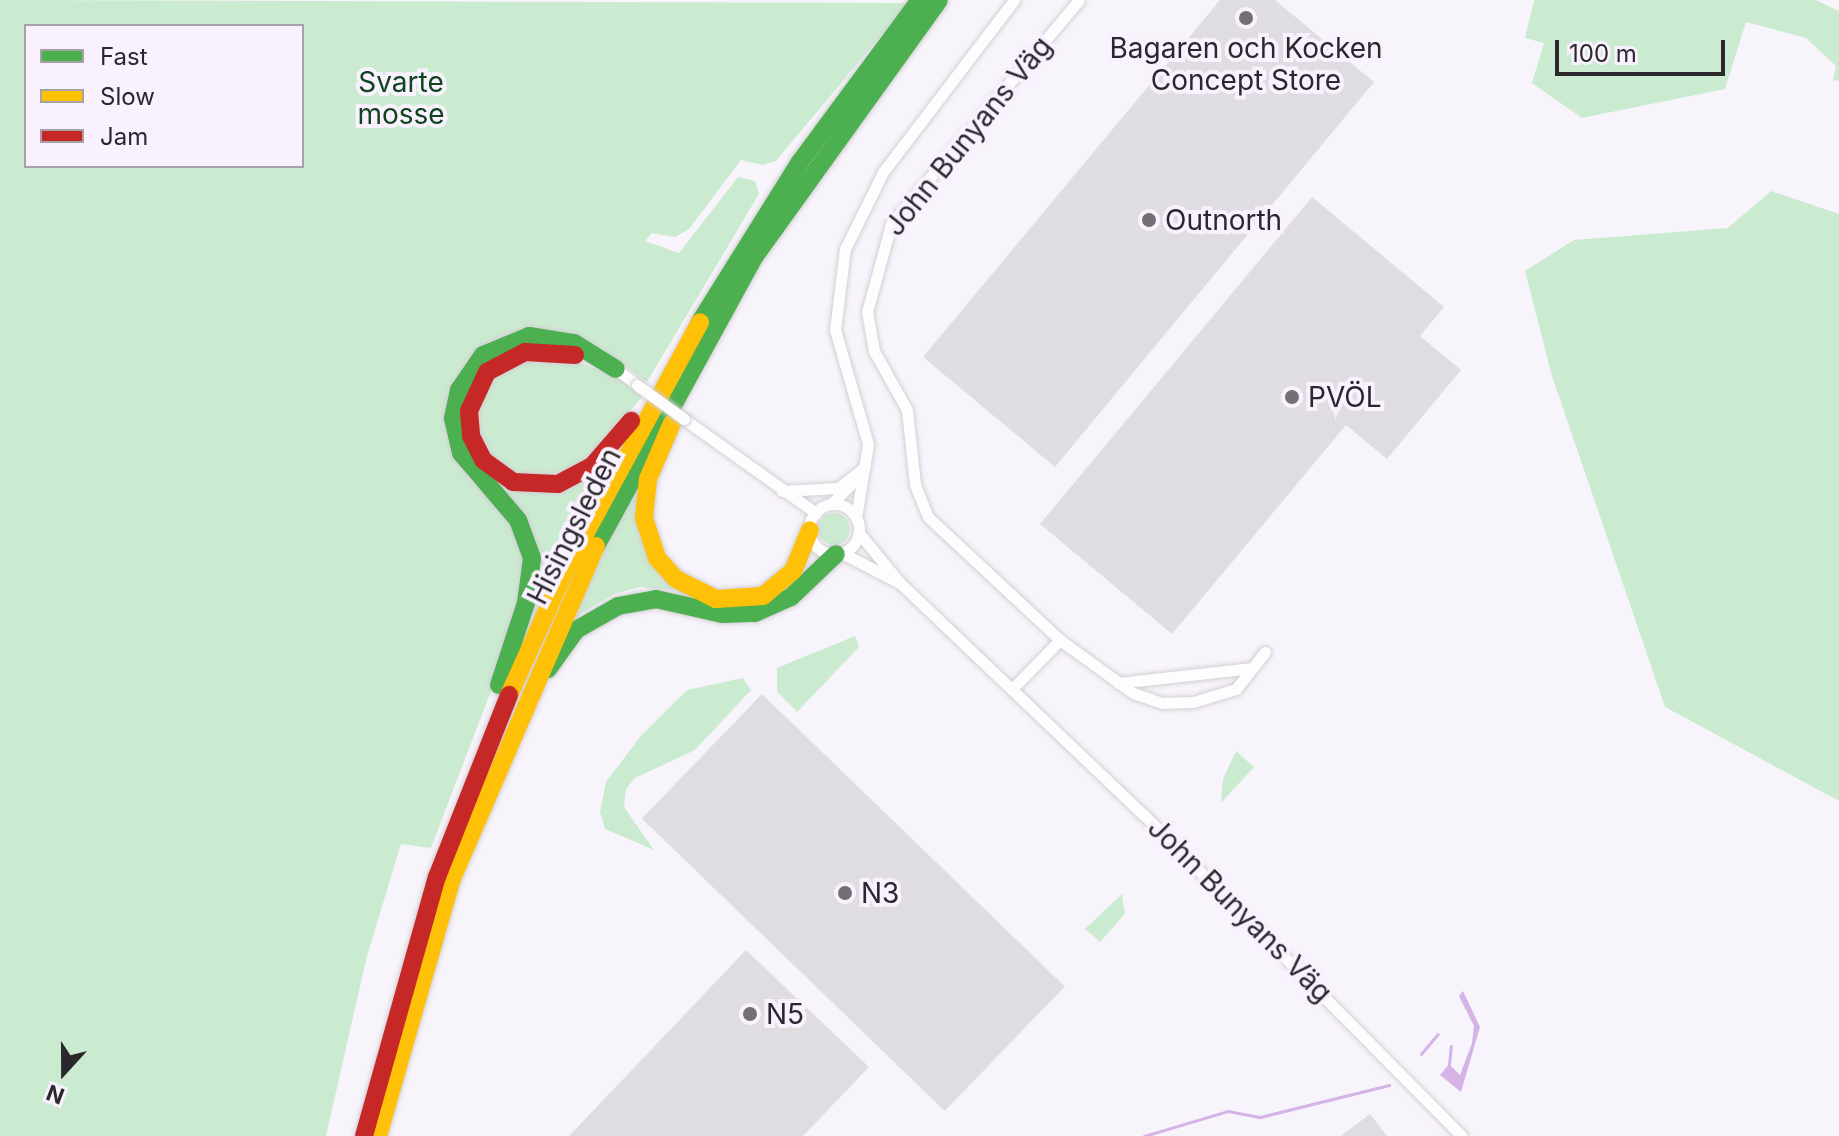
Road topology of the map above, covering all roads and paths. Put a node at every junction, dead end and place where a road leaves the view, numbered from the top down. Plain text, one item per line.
1 (920, 0) edge
2 (939, 0) edge
3 (1014, 0) edge
4 (1079, 0) edge
5 (729, 299) junction
6 (677, 358) junction
7 (616, 369) junction
8 (865, 467) junction
9 (781, 491) junction
10 (829, 505) junction
11 (856, 518) junction
12 (813, 522) junction
13 (859, 533) junction
14 (839, 553) junction
15 (899, 582) junction
16 (1060, 640) junction
17 (1265, 652) dead end
18 (1252, 668) junction
19 (1117, 683) junction
20 (1012, 689) junction
21 (507, 734) junction
22 (456, 826) junction
23 (364, 1136) edge
24 (378, 1136) edge
25 (1462, 1136) edge

1 - 6 highway, Hisingsleden
2 - 5 highway, Hisingsleden
3 - 8 street
4 - 16 street, John Bunyans Väg
5 - 12 highway
5 - 21 highway, Hisingsleden
6 - 7 highway
6 - 22 highway, Hisingsleden
7 - 9 street, bridge
7 - 22 highway
8 - 9 street
8 - 10 street
8 - 11 street
9 - 12 street
10 - 11 street
10 - 12 street
11 - 13 street
12 - 14 street
13 - 14 street
13 - 15 street, John Bunyans Väg
14 - 15 street, John Bunyans Väg
14 - 21 highway
15 - 20 street, John Bunyans Väg
16 - 19 street, John Bunyans Väg
16 - 20 street
17 - 18 street, John Bunyans Väg
18 - 19 street
18 - 19 street, John Bunyans Väg
20 - 25 street, John Bunyans Väg
21 - 24 highway, Hisingsleden
22 - 23 highway, Hisingsleden

